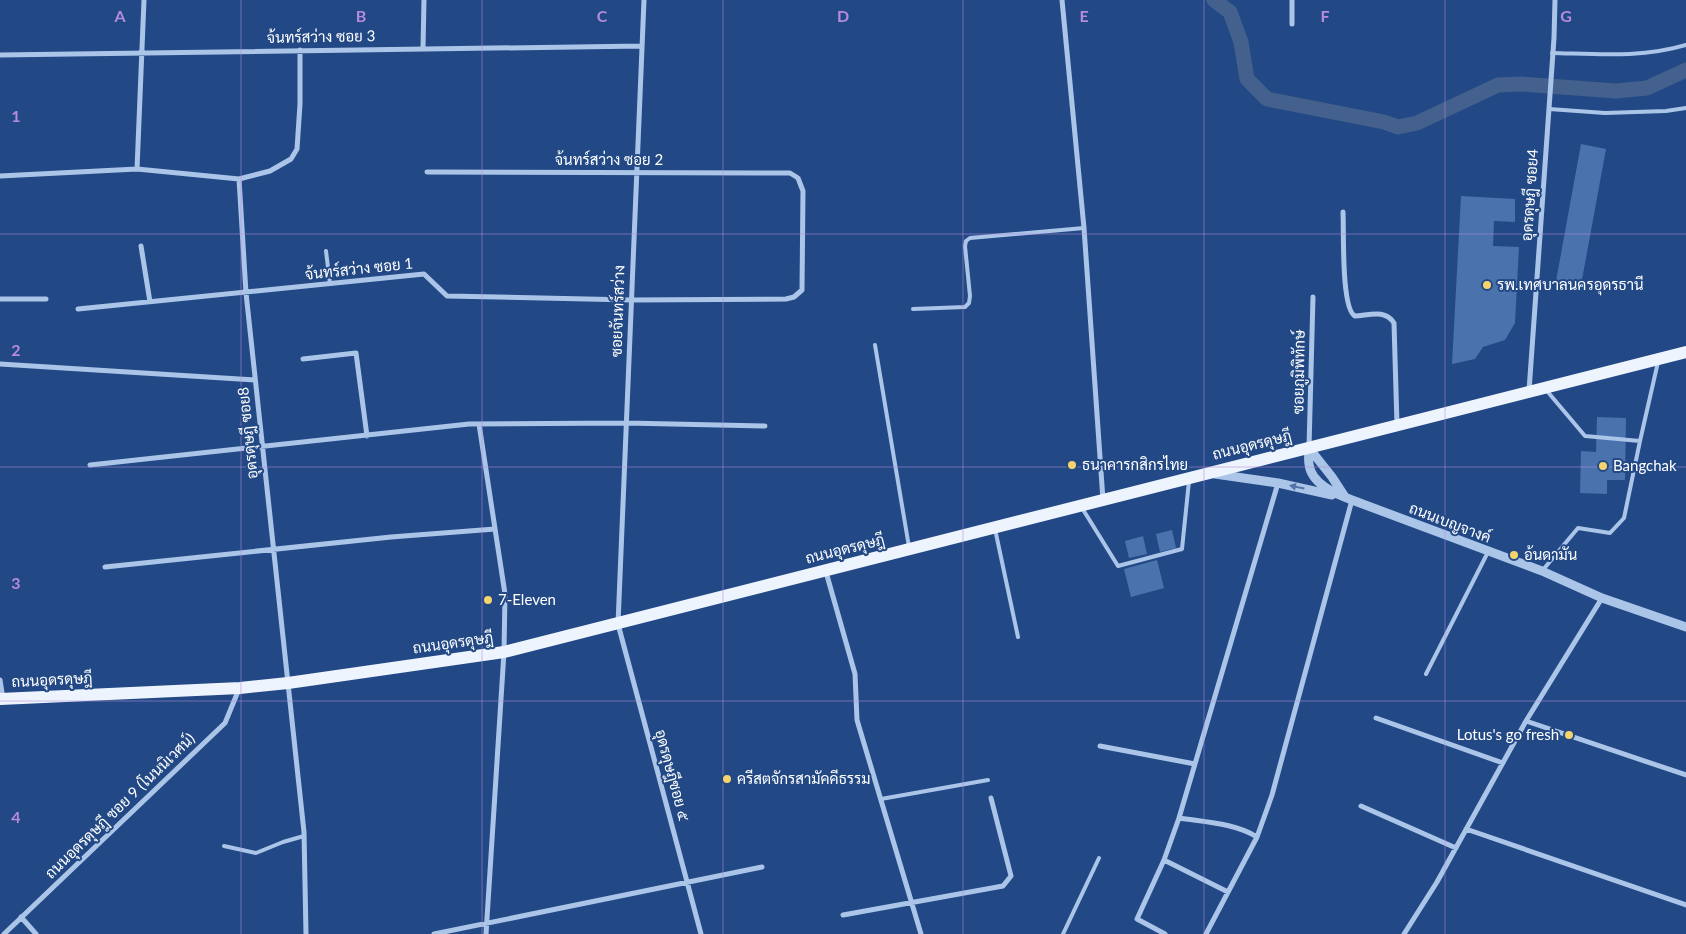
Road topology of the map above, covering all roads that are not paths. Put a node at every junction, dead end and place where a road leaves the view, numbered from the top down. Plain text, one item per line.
1 (144, 0) edge
2 (424, 0) edge
3 (644, 0) edge
4 (1062, 0) edge
5 (1292, 0) edge
6 (1555, 0) edge
7 (1292, 24) dead end
8 (1686, 45) edge
9 (642, 46) junction
10 (423, 48) junction
11 (300, 50) junction
12 (142, 52) junction
13 (1552, 53) junction
14 (0, 54) edge
15 (1686, 108) edge
16 (1549, 109) junction
17 (137, 170) junction
18 (427, 172) dead end
19 (637, 172) junction
20 (0, 176) edge
21 (239, 179) junction
22 (1343, 212) dead end
23 (1084, 228) junction
24 (141, 246) dead end
25 (326, 251) dead end
26 (330, 284) junction
27 (246, 293) junction
28 (1313, 297) dead end
29 (0, 299) edge
30 (46, 299) dead end
31 (786, 299) joint
32 (631, 300) junction
33 (150, 302) junction
34 (78, 309) dead end
35 (913, 309) dead end
36 (875, 345) dead end
37 (1686, 352) edge
38 (303, 359) dead end
39 (1658, 360) junction
40 (0, 364) edge
41 (255, 380) junction
42 (1544, 388) junction
43 (1529, 392) junction
44 (626, 423) junction
45 (479, 424) junction
46 (1397, 425) junction
47 (765, 426) dead end
48 (367, 436) junction
49 (1640, 441) junction
50 (263, 448) junction
51 (1309, 448) junction
52 (90, 465) dead end
53 (1210, 473) junction
54 (1189, 478) junction
55 (1278, 483) junction
56 (1348, 499) junction
57 (1103, 500) junction
58 (1081, 506) junction
59 (995, 528) junction
60 (495, 529) junction
61 (272, 550) junction
62 (909, 550) junction
63 (1488, 552) junction
64 (105, 567) dead end
65 (826, 571) junction
66 (1542, 571) junction
67 (1602, 598) junction
68 (618, 624) junction
69 (1686, 626) edge
70 (1018, 636) dead end
71 (504, 652) junction
72 (1426, 674) dead end
73 (0, 680) edge
74 (288, 683) junction
75 (240, 688) junction
76 (1, 699) edge
77 (1376, 718) dead end
78 (1526, 721) junction
79 (1100, 746) dead end
80 (1503, 763) junction
81 (1195, 764) junction
82 (1686, 775) edge
83 (988, 780) dead end
84 (991, 798) dead end
85 (881, 800) junction
86 (1361, 806) dead end
87 (1179, 818) junction
88 (1466, 829) junction
89 (304, 836) junction
90 (1257, 838) junction
91 (224, 846) dead end
92 (1456, 848) junction
93 (1100, 858) dead end
94 (1164, 860) junction
95 (762, 867) dead end
96 (688, 882) junction
97 (1228, 892) junction
98 (912, 903) junction
99 (1686, 905) edge
100 (843, 915) dead end
101 (21, 918) junction
102 (487, 922) junction
103 (4, 934) edge
104 (36, 934) edge
105 (306, 934) edge
106 (434, 934) edge
107 (486, 934) edge
108 (701, 934) edge
109 (920, 934) edge
110 (1063, 934) edge
111 (1165, 934) edge
112 (1206, 934) edge
113 (1404, 934) edge

1 - 12 street
2 - 10 street
3 - 9 street, ซอยจันทร์สว่าง
4 - 23 street
5 - 7 street
6 - 13 street, อุดรดุษฎี ซอย4
8 - 13 lane
9 - 10 street, จ้นทร์สว่าง ซอย 3
9 - 19 street, ซอยจันทร์สว่าง
10 - 11 street, จ้นทร์สว่าง ซอย 3
11 - 12 street, จ้นทร์สว่าง ซอย 3
11 - 21 street
12 - 14 street, จ้นทร์สว่าง ซอย 3
12 - 17 street
13 - 16 street, อุดรดุษฎี ซอย4
15 - 16 lane
16 - 43 street, อุดรดุษฎี ซอย4
17 - 20 street
17 - 21 street
18 - 19 street, จ้นทร์สว่าง ซอย 2
19 - 31 street, จ้นทร์สว่าง ซอย 2
19 - 32 street, ซอยจันทร์สว่าง
21 - 27 street, อุดรดุษฎี ซอย8
22 - 46 street
23 - 35 lane
23 - 57 street
24 - 33 street
25 - 26 lane
26 - 27 street, จ้นทร์สว่าง ซอย 1
26 - 32 street, จ้นทร์สว่าง ซอย 1
27 - 33 street, จ้นทร์สว่าง ซอย 1
27 - 41 street, อุดรดุษฎี ซอย8
28 - 51 street, ซอยภูมิพิทักษ์
29 - 30 street
31 - 32 street, จ้นทร์สว่าง ซอย 1
32 - 44 street, ซอยจันทร์สว่าง
33 - 34 street, จ้นทร์สว่าง ซอย 1
36 - 62 lane
37 - 39 main road, ถนนอุดรดุษฎี
38 - 48 street
39 - 42 main road, ถนนอุดรดุษฎี
39 - 49 lane
40 - 41 street
41 - 50 street, อุดรดุษฎี ซอย8
42 - 43 main road, ถนนอุดรดุษฎี
42 - 49 lane
43 - 46 main road, ถนนอุดรดุษฎี
44 - 45 street
44 - 47 street
44 - 68 street, ซอยจันทร์สว่าง
45 - 48 street
45 - 60 street
46 - 51 main road, ถนนอุดรดุษฎี
48 - 50 street
49 - 66 lane
50 - 52 street
50 - 61 street, อุดรดุษฎี ซอย8
51 - 53 main road, ถนนอุดรดุษฎี
51 - 56 street
51 - 56 street, ถนนเบญจางค์
53 - 54 main road, ถนนอุดรดุษฎี
53 - 55 street, ถนนเบญจางค์
54 - 57 main road, ถนนอุดรดุษฎี
54 - 58 lane
56 -> 55 street, ถนนเบญจางค์
55 - 81 street
56 - 63 street, ถนนเบญจางค์
56 - 90 street
57 - 58 main road, ถนนอุดรดุษฎี
58 - 59 main road, ถนนอุดรดุษฎี
59 - 62 main road, ถนนอุดรดุษฎี
59 - 70 lane
60 - 61 street
60 - 71 street
61 - 64 street
61 - 74 street, อุดรดุษฎี ซอย8
62 - 65 main road, ถนนอุดรดุษฎี
63 - 66 street, ถนนเบญจางค์
63 - 72 lane
65 - 68 main road, ถนนอุดรดุษฎี
65 - 85 street
66 - 67 street, ถนนเบญจางค์
67 - 69 street, ถนนเบญจางค์
67 - 78 street
68 - 71 main road, ถนนอุดรดุษฎี
68 - 96 street, อุดรดุษฎีซอย ๕
71 - 74 main road, ถนนอุดรดุษฎี
71 - 102 street
73 - 76 street
74 - 75 main road, ถนนอุดรดุษฎี
74 - 89 street, อุดรดุษฎี ซอย8
75 - 76 main road, ถนนอุดรดุษฎี
75 - 101 street, ถนนอุดรดุษฎี ซอย 9 (โนนนิเวศน์)
77 - 80 street
78 - 80 street
78 - 82 street
79 - 81 street
80 - 88 street
81 - 87 street
83 - 85 lane
84 - 98 street
85 - 98 street
86 - 92 street
87 - 90 street
87 - 94 street
88 - 92 street
88 - 99 street
89 - 91 lane
89 - 105 street, อุดรดุษฎี ซอย8
90 - 97 street
92 - 113 street
93 - 110 lane
94 - 97 street
94 - 111 street
95 - 96 street
96 - 102 street
96 - 108 street, อุดรดุษฎีซอย ๕
97 - 112 street
98 - 100 street
98 - 109 street
101 - 103 street, ถนนอุดรดุษฎี ซอย 9 (โนนนิเวศน์)
101 - 104 street
102 - 106 street
102 - 107 street

